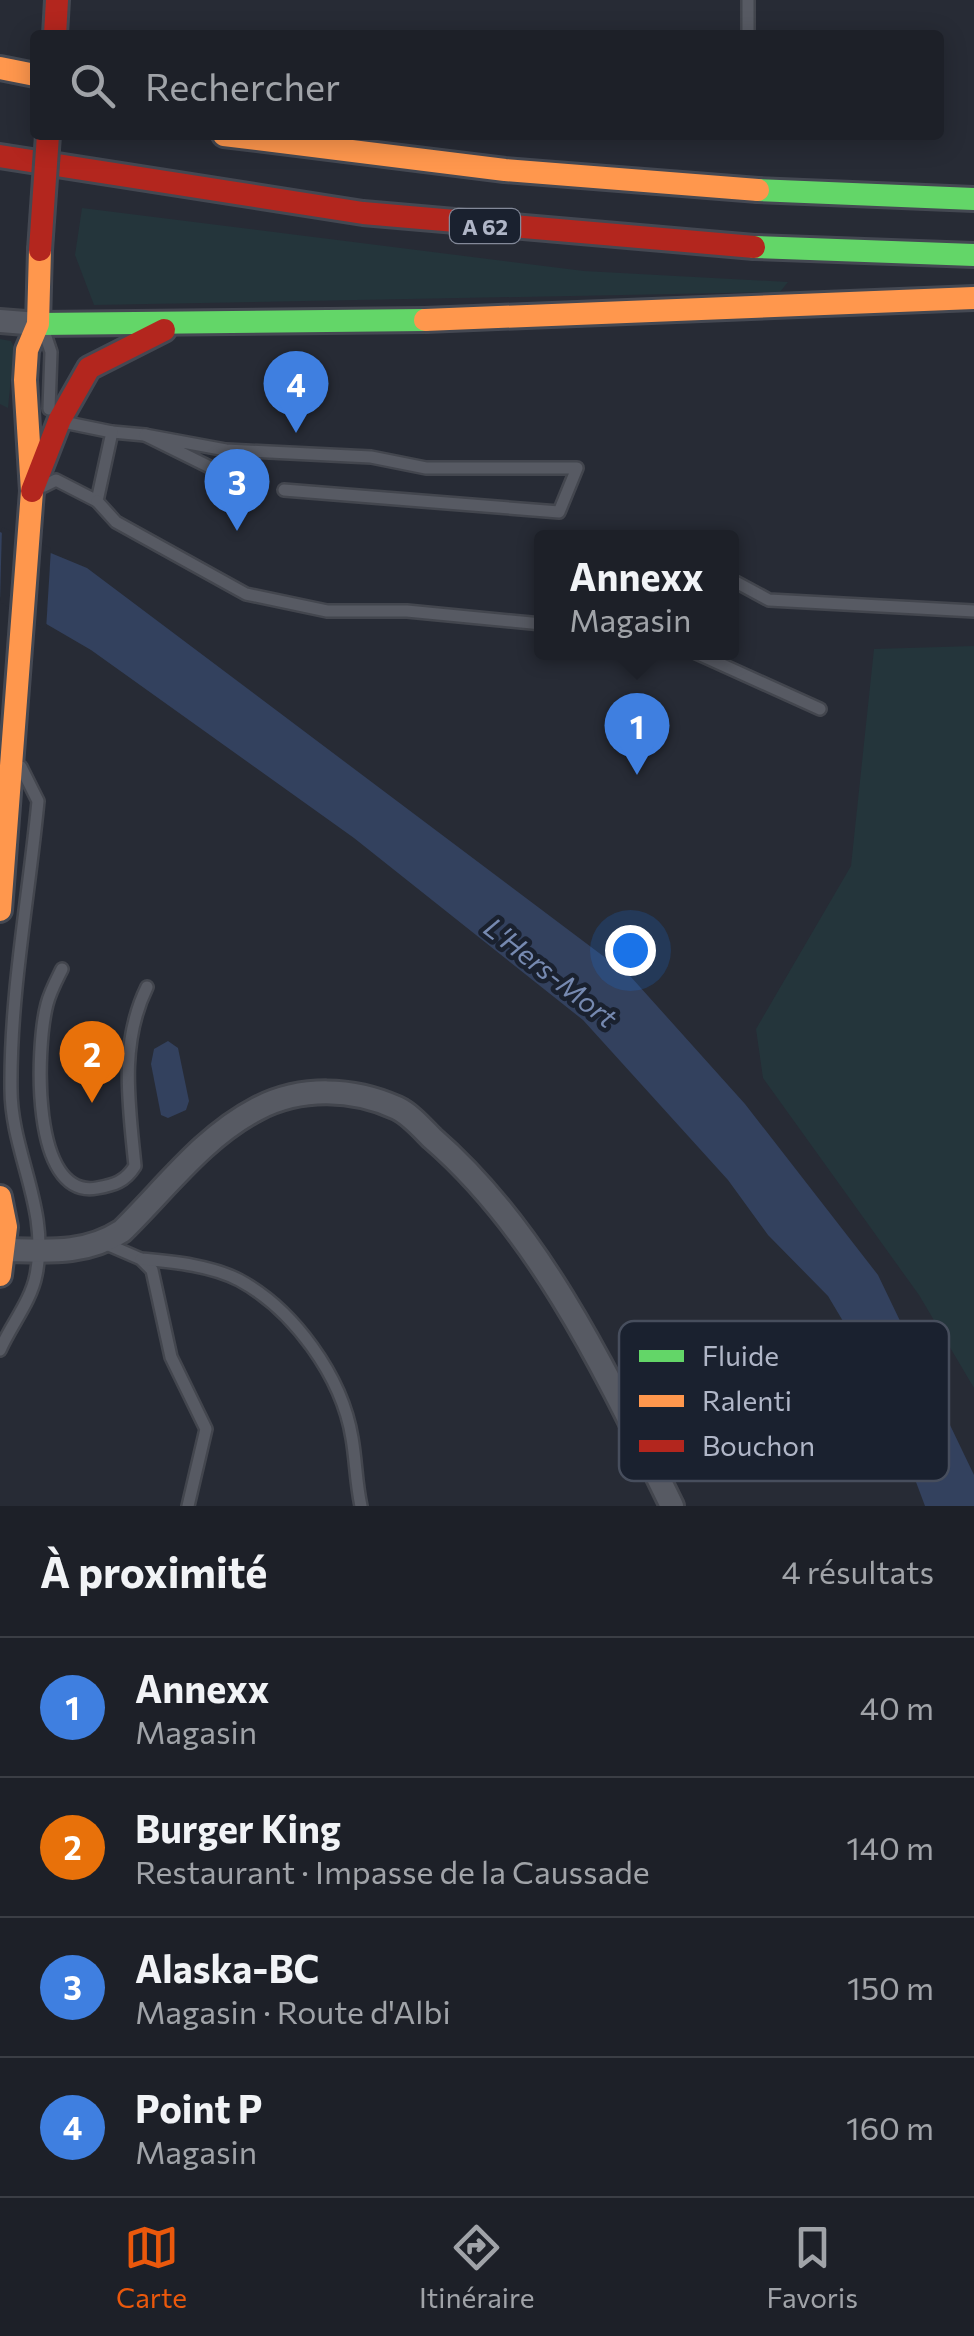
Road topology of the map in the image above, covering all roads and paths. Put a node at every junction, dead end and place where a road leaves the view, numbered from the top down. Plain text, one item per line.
1 (748, 0) edge
2 (57, 5) edge
3 (55, 30) edge
4 (748, 30) edge
5 (0, 68) edge
6 (30, 74) edge
7 (48, 140) edge
8 (263, 140) edge
9 (0, 156) edge
10 (974, 198) edge
11 (974, 255) edge
12 (974, 298) edge
13 (0, 321) edge
14 (38, 324) junction
15 (175, 325) junction
16 (15, 417) junction
17 (54, 418) junction
18 (112, 432) junction
19 (146, 436) junction
20 (242, 483) dead end
21 (284, 490) dead end
22 (32, 492) junction
23 (97, 501) junction
24 (739, 584) edge
25 (974, 611) edge
26 (534, 623) edge
27 (712, 660) edge
28 (820, 709) dead end
29 (15, 755) junction
30 (0, 910) edge
31 (62, 969) dead end
32 (147, 988) dead end
33 (0, 1197) edge
34 (104, 1243) junction
35 (5, 1250) junction
36 (39, 1251) junction
37 (142, 1259) junction
38 (0, 1275) edge
39 (0, 1350) edge
40 (619, 1400) edge
41 (660, 1481) edge
42 (188, 1506) edge
43 (361, 1506) edge
44 (672, 1506) edge

1 - 4 lane
2 - 3 main road
5 - 6 main road
7 - 14 main road, bridge
8 - 10 main road, A 62
9 - 11 main road, A 62
12 - 15 main road
13 - 14 street
14 - 15 main road
14 - 16 main road
14 - 17 lane
15 - 17 main road
16 - 17 lane
16 - 22 main road
17 - 18 lane
17 - 22 main road
18 - 19 lane
18 - 23 lane
19 - 20 lane
19 - 21 lane
22 - 23 lane
22 - 29 main road
23 - 26 lane
24 - 25 lane
27 - 28 lane
29 - 30 main road
29 - 36 lane
31 - 32 lane
33 - 35 main road
34 - 36 street
34 - 37 lane
34 - 40 street
35 - 36 street
35 - 38 main road
36 - 39 lane
37 - 42 lane
37 - 43 lane
41 - 44 street

